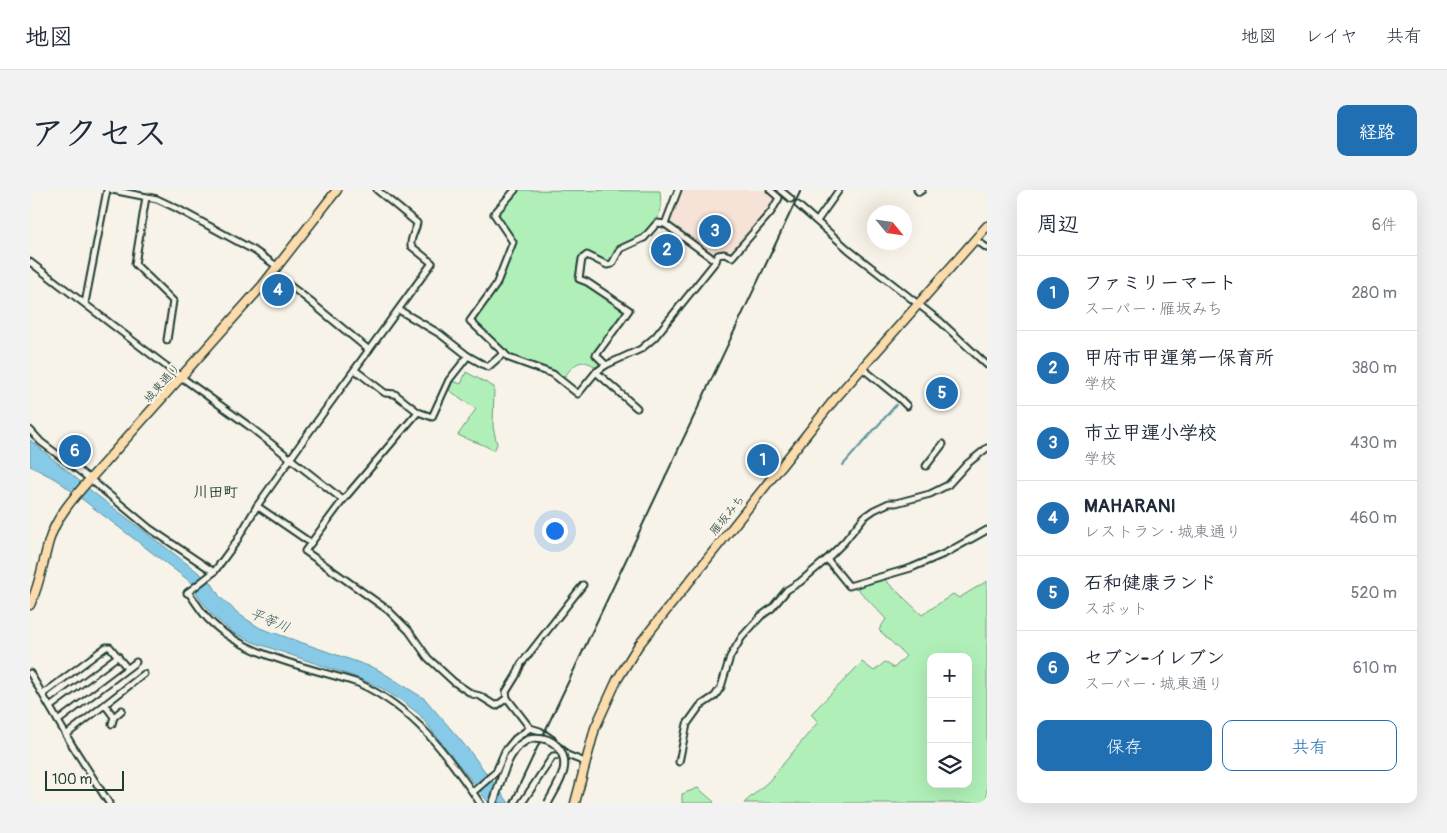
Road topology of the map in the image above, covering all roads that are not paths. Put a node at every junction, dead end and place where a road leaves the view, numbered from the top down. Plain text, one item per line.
1 (107, 190) edge
2 (112, 190) edge
3 (337, 190) edge
4 (377, 190) edge
5 (515, 190) edge
6 (678, 190) edge
7 (770, 190) edge
8 (780, 190) edge
9 (839, 190) edge
10 (917, 190) edge
11 (922, 190) edge
12 (146, 197) junction
13 (791, 199) dead end
14 (798, 205) dead end
15 (816, 220) junction
16 (665, 224) junction
17 (987, 226) edge
18 (976, 240) junction
19 (987, 248) edge
20 (716, 261) junction
21 (30, 262) edge
22 (278, 267) junction
23 (273, 274) junction
24 (85, 303) junction
25 (919, 305) junction
26 (399, 310) junction
27 (167, 340) dead end
28 (369, 350) junction
29 (504, 353) junction
30 (468, 356) junction
31 (606, 365) junction
32 (987, 365) edge
33 (862, 368) junction
34 (355, 370) junction
35 (596, 372) junction
36 (183, 377) junction
37 (907, 406) dead end
38 (637, 408) dead end
39 (418, 412) junction
40 (30, 430) edge
41 (943, 444) dead end
42 (987, 448) edge
43 (291, 458) junction
44 (926, 466) dead end
45 (89, 480) junction
46 (343, 500) junction
47 (257, 506) junction
48 (987, 530) edge
49 (311, 543) junction
50 (827, 559) junction
51 (214, 572) junction
52 (583, 585) dead end
53 (33, 591) edge
54 (30, 604) edge
55 (118, 656) junction
56 (136, 662) dead end
57 (127, 668) junction
58 (30, 673) edge
59 (144, 674) dead end
60 (43, 694) junction
61 (507, 698) junction
62 (104, 705) junction
63 (50, 707) junction
64 (122, 710) dead end
65 (114, 717) junction
66 (58, 721) junction
67 (112, 724) dead end
68 (530, 728) junction
69 (66, 735) junction
70 (567, 755) junction
71 (585, 762) junction
72 (679, 762) dead end
73 (474, 791) junction
74 (109, 803) edge
75 (480, 803) edge
76 (493, 803) edge
77 (522, 803) edge
78 (548, 803) edge
79 (575, 803) edge

1 - 24 street
2 - 12 street
3 - 22 highway, 城東通り
4 - 26 street
5 - 29 street
6 - 16 street
7 - 20 street
8 - 13 street
9 - 15 street
10 - 11 street
12 - 22 street
12 - 27 street
14 - 15 street
15 - 25 street
16 - 20 street
16 - 31 street
17 - 18 highway, 雁坂みち
18 - 19 street
18 - 25 highway, 雁坂みち
20 - 31 street
21 - 24 street
22 - 23 highway, 城東通り
23 - 28 street
23 - 36 highway, 城東通り
24 - 36 street
25 - 32 street
25 - 33 highway, 雁坂みち
26 - 28 street
26 - 30 street
28 - 34 street
29 - 30 street
29 - 35 street
30 - 39 street
31 - 35 street
33 - 37 street
33 - 71 highway, 雁坂みち
34 - 39 street
34 - 43 street
35 - 38 street
36 - 43 street
36 - 45 highway, 城東通り
39 - 46 street
40 - 45 street
41 - 44 street
42 - 50 street
43 - 46 street
43 - 47 street
45 - 51 street
45 - 53 highway, 城東通り
46 - 49 street
47 - 49 street
47 - 51 street
48 - 50 street
49 - 61 street
50 - 72 street
51 - 73 street
52 - 61 street
53 - 54 highway, 城東通り
55 - 57 street
55 - 60 street
55 - 63 street
56 - 57 street
57 - 66 street
58 - 60 street
59 - 62 street
60 - 63 street
61 - 68 street
62 - 65 street
62 - 69 street
63 - 66 street
64 - 65 street
65 - 67 street
66 - 69 street
68 - 70 street
68 - 73 street
69 - 74 street
70 - 71 street
70 - 77 street
71 - 79 highway, 雁坂みち
73 - 75 street
76 - 78 street, bridge

